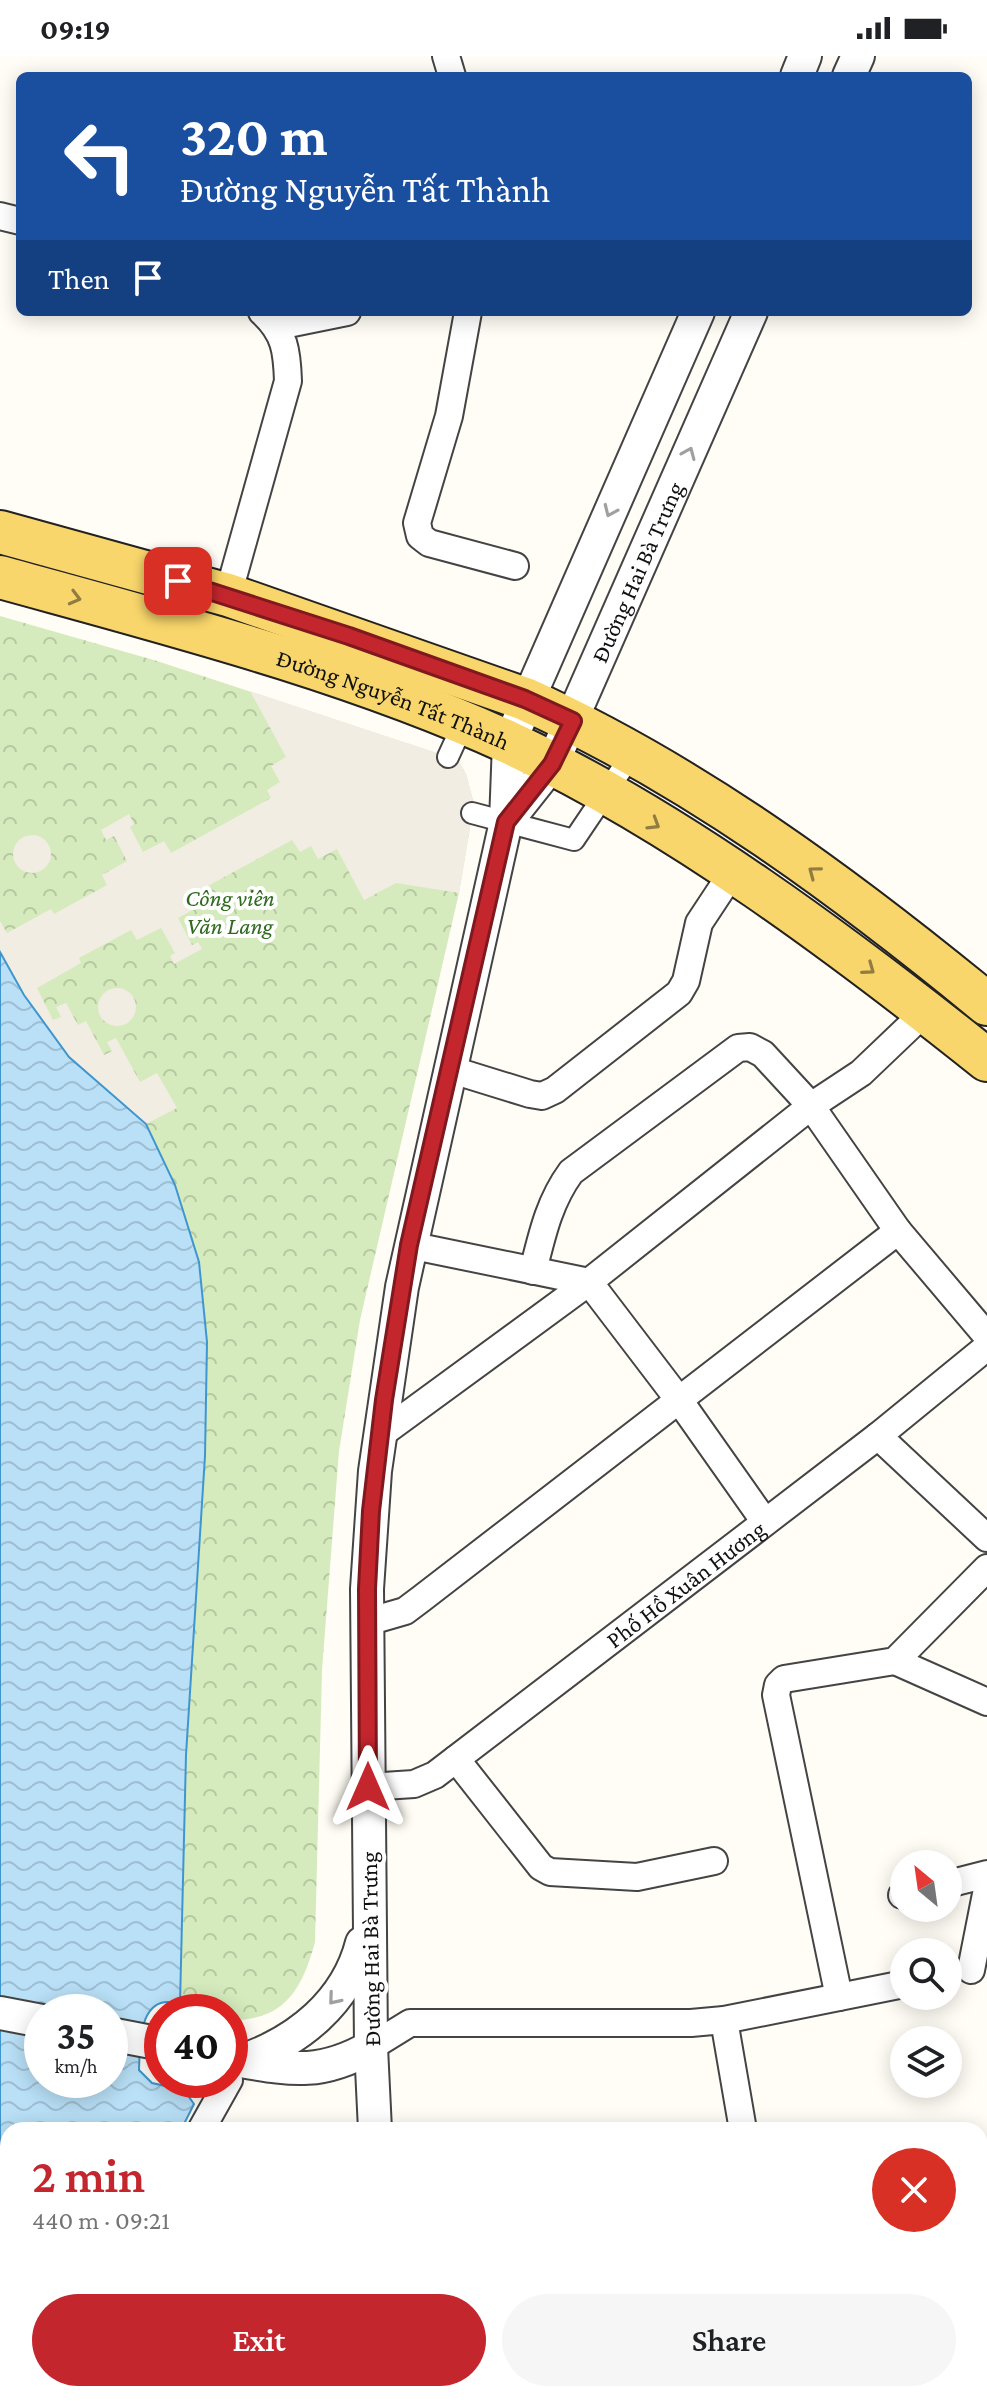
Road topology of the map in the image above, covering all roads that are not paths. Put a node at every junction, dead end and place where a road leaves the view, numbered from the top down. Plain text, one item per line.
1 (303, 316) edge
2 (467, 316) edge
3 (696, 316) edge
4 (749, 316) edge
5 (270, 319) edge
6 (0, 532) edge
7 (515, 566) dead end
8 (0, 577) edge
9 (228, 595) junction
10 (481, 683) junction
11 (525, 699) junction
12 (573, 721) junction
13 (456, 740) junction
14 (509, 743) junction
15 (632, 754) junction
16 (552, 764) junction
17 (605, 794) junction
18 (472, 813) dead end
19 (506, 822) junction
20 (732, 873) junction
21 (987, 1004) edge
22 (926, 1011) junction
23 (987, 1060) edge
24 (449, 1069) junction
25 (811, 1106) junction
26 (898, 1231) junction
27 (409, 1245) junction
28 (533, 1271) junction
29 (589, 1282) junction
30 (987, 1336) edge
31 (987, 1347) edge
32 (679, 1400) junction
33 (380, 1435) junction
34 (878, 1436) junction
35 (765, 1522) junction
36 (987, 1538) edge
37 (987, 1568) edge
38 (367, 1622) junction
39 (895, 1661) junction
40 (987, 1702) edge
41 (456, 1759) junction
42 (368, 1787) junction
43 (714, 1861) dead end
44 (987, 1874) edge
45 (962, 1880) edge
46 (987, 1889) edge
47 (370, 1901) junction
48 (969, 1970) edge
49 (890, 1987) edge
50 (839, 1997) junction
51 (0, 2013) edge
52 (24, 2018) edge
53 (724, 2020) junction
54 (371, 2047) junction
55 (248, 2060) edge
56 (248, 2069) edge
57 (217, 2098) edge
58 (205, 2122) edge
59 (375, 2122) edge
60 (742, 2122) edge

1 - 5 street
2 - 7 street
3 -> 11 street, Đường Hai Bà Trưng
12 -> 4 street, Đường Hai Bà Trưng
5 - 9 street
6 - 9 main road, Đường Nguyễn Tất Thành
8 -> 13 main road, Đường Nguyễn Tất Thành
9 - 10 main road, Đường Nguyễn Tất Thành
10 - 11 main road, Đường Nguyễn Tất Thành
10 - 13 street
11 - 12 main road, Đường Nguyễn Tất Thành
11 - 14 street, Đường Hai Bà Trưng
12 - 15 main road, Đường Nguyễn Tất Thành
12 - 16 street, Đường Hai Bà Trưng
13 - 14 main road, Đường Nguyễn Tất Thành
14 - 16 main road, Đường Nguyễn Tất Thành
14 - 19 street, Đường Hai Bà Trưng
15 - 17 street
21 -> 15 main road, Đường Nguyễn Tất Thành
16 - 17 main road, Đường Nguyễn Tất Thành
16 - 19 street, Đường Hai Bà Trưng
17 - 19 street
17 -> 20 main road, Đường Nguyễn Tất Thành
18 - 19 street
19 - 24 street, Đường Hai Bà Trưng
20 -> 22 main road, Đường Nguyễn Tất Thành
20 - 24 street
22 - 23 main road, Đường Nguyễn Tất Thành
22 - 25 street
24 - 27 street, Đường Hai Bà Trưng
25 - 26 street
25 - 28 street
25 - 29 street
26 - 30 street
26 - 32 street
27 - 28 street
27 - 33 street, Đường Hai Bà Trưng
28 - 29 street
29 - 32 street
29 - 33 street
31 - 34 street, Phố Hồ Xuân Hương
32 - 35 street
32 - 38 street
33 - 38 street, Đường Hai Bà Trưng
34 - 35 street, Phố Hồ Xuân Hương
34 - 36 street
35 - 41 street, Phố Hồ Xuân Hương
37 - 39 street
38 - 42 street, Đường Hai Bà Trưng
39 - 40 street
39 - 50 street
41 - 42 street, Phố Hồ Xuân Hương
41 - 43 street
42 - 47 street, Đường Hai Bà Trưng
44 - 45 street
46 - 48 street
47 - 54 street, Đường Hai Bà Trưng
47 -> 55 street
49 - 50 street
50 - 53 street
51 - 52 street
53 - 54 street
53 - 60 street
54 - 56 street
54 - 59 street, Đường Hai Bà Trưng
57 - 58 street

